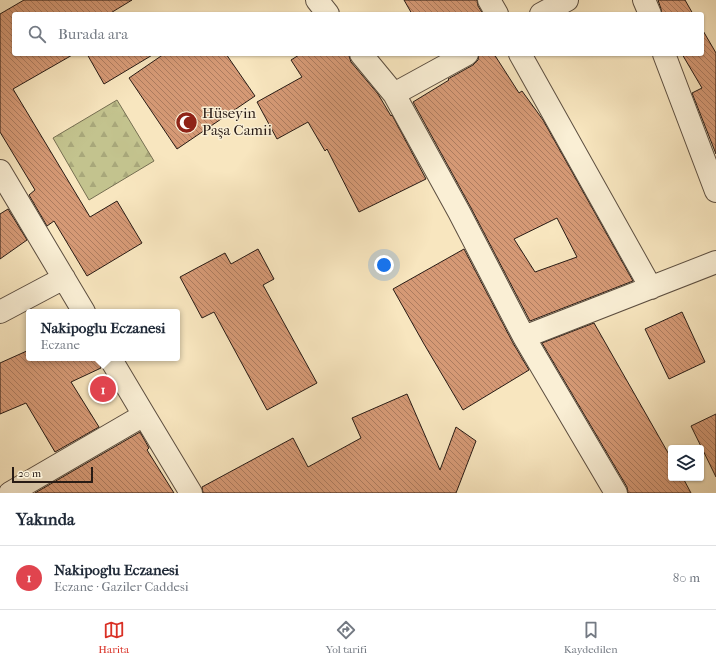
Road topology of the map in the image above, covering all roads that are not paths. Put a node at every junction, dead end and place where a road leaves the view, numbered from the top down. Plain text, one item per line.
1 (316, 0) edge
2 (489, 0) edge
3 (566, 0) edge
4 (644, 0) edge
5 (326, 12) edge
6 (496, 12) edge
7 (545, 12) edge
8 (649, 12) edge
9 (363, 56) edge
10 (463, 56) edge
11 (521, 56) edge
12 (665, 56) edge
13 (394, 94) junction
14 (0, 171) edge
15 (716, 191) edge
16 (716, 262) edge
17 (64, 278) junction
18 (651, 288) junction
19 (82, 309) edge
20 (0, 312) edge
21 (524, 337) junction
22 (112, 361) edge
23 (144, 415) junction
24 (10, 493) edge
25 (191, 493) edge
26 (616, 493) edge

1 - 5 street
2 - 6 street
3 - 7 street
4 - 8 street
9 - 13 street
10 - 13 street
11 - 18 street
12 - 15 street
13 - 21 street
14 - 17 street
16 - 18 street
17 - 19 street
17 - 20 street
18 - 21 street
21 - 26 street
22 - 23 street
23 - 24 street
23 - 25 street

